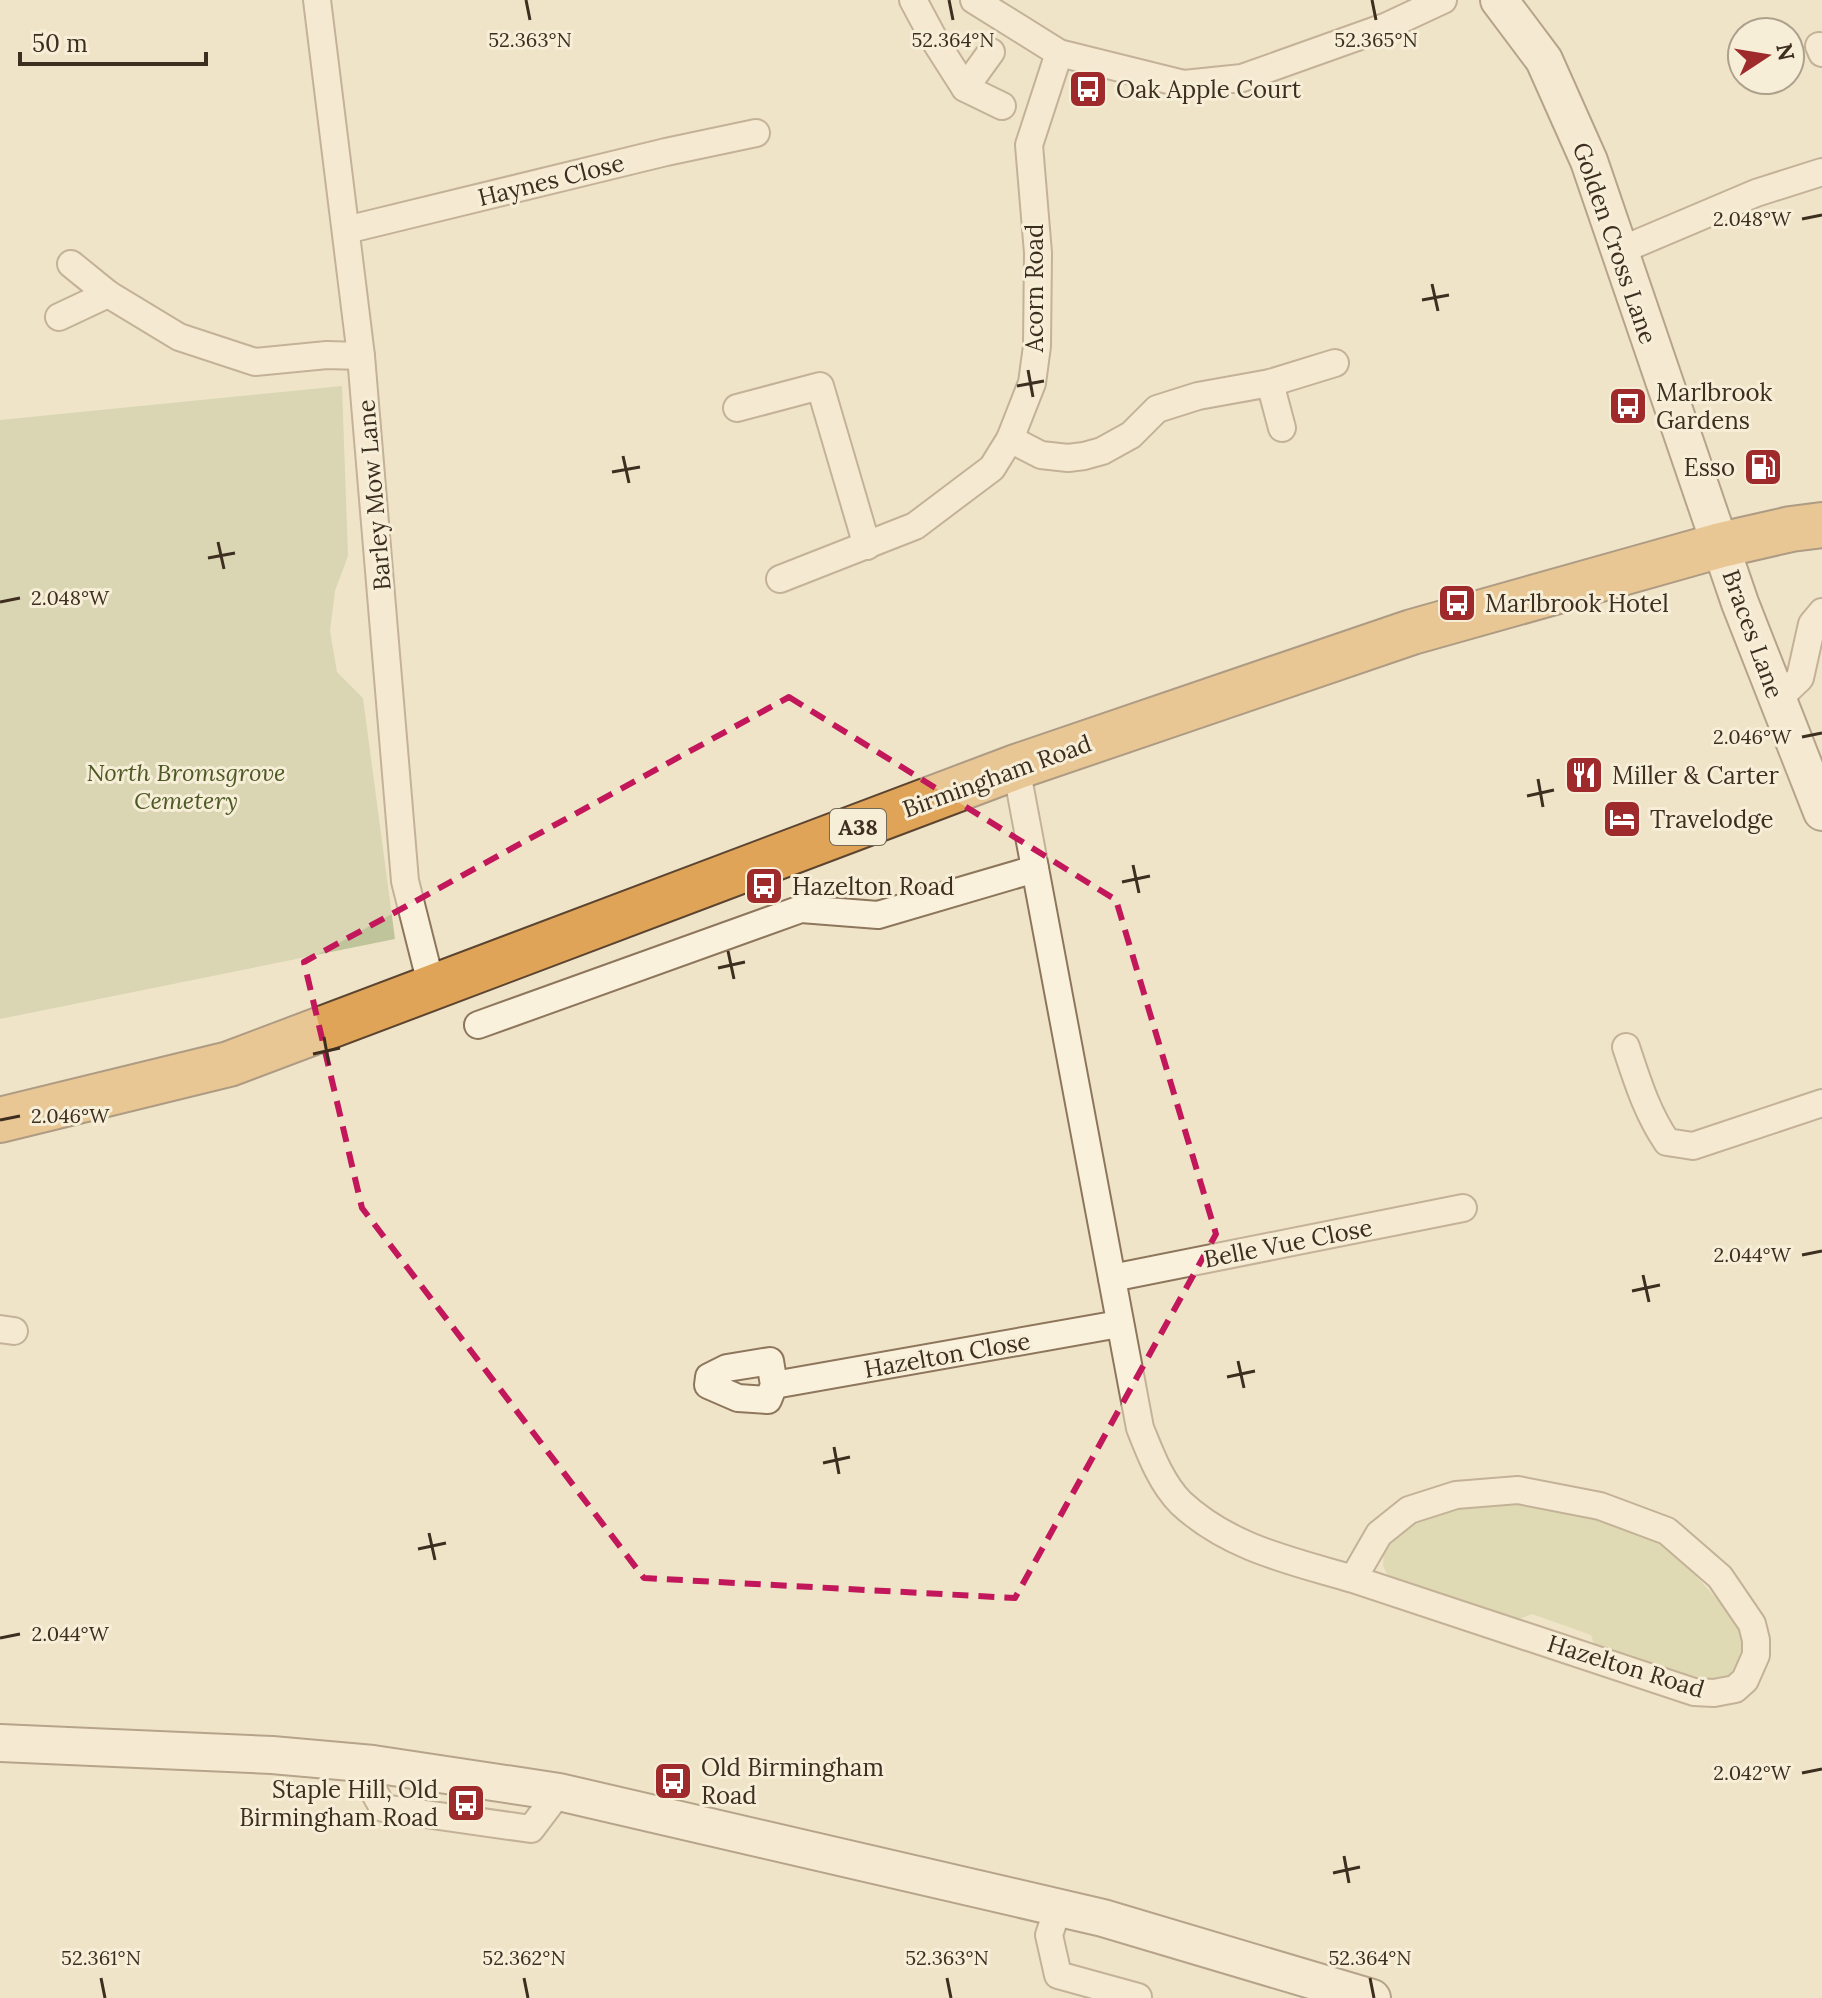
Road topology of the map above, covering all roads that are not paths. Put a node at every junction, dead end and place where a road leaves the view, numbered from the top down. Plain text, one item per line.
1 (317, 0) edge
2 (913, 0) edge
3 (974, 0) edge
4 (1443, 0) edge
5 (1499, 0) edge
6 (991, 52) dead end
7 (1059, 53) junction
8 (965, 88) junction
9 (1002, 106) dead end
10 (756, 133) dead end
11 (1822, 172) edge
12 (346, 230) junction
13 (1619, 251) junction
14 (71, 264) dead end
15 (108, 294) junction
16 (59, 317) dead end
17 (361, 356) junction
18 (1335, 363) dead end
19 (1270, 383) junction
20 (737, 408) dead end
21 (1282, 428) dead end
22 (1010, 439) junction
23 (1822, 525) edge
24 (1721, 545) junction
25 (867, 546) junction
26 (780, 579) dead end
27 (1822, 612) edge
28 (1777, 700) junction
29 (1016, 767) junction
30 (1822, 812) edge
31 (1035, 869) junction
32 (432, 988) junction
33 (478, 1025) dead end
34 (1626, 1047) dead end
35 (1822, 1103) edge
36 (0, 1120) edge
37 (1463, 1208) dead end
38 (1112, 1278) junction
39 (1119, 1324) junction
40 (774, 1385) dead end
41 (1353, 1579) junction
42 (0, 1743) edge
43 (1058, 1908) junction
44 (1138, 1997) edge
45 (1372, 1998) edge

1 - 12 street, Barley Mow Lane
2 - 8 street
3 - 7 street
4 - 7 street
5 - 13 main road, Golden Cross Lane
6 - 8 street
7 - 22 street, Acorn Road
8 - 9 street
10 - 12 street, Haynes Close
11 - 13 street
12 - 17 street, Barley Mow Lane
13 - 24 main road, Golden Cross Lane
14 - 15 street
15 - 16 street
15 - 17 street
17 - 32 street, Barley Mow Lane
18 - 19 street
19 - 21 street
19 - 22 street
20 - 25 street
22 - 25 street, Acorn Road
23 - 24 highway, Birmingham Road / A38
24 - 28 main road, Braces Lane
24 - 29 highway, Birmingham Road / A38
25 - 26 street, Acorn Road
27 - 28 street
28 - 30 main road, Braces Lane
29 - 31 street, Hazelton Road
29 - 32 highway, Birmingham Road / A38
31 - 33 street
31 - 38 street, Hazelton Road
32 - 36 highway, Birmingham Road / A38
34 - 35 street
37 - 38 street, Belle Vue Close
38 - 39 street, Hazelton Road
39 - 40 street, Hazelton Close
39 - 41 street, Hazelton Road
41 - 41 street, Hazelton Road
42 - 43 main road
43 - 44 street
43 - 45 main road

